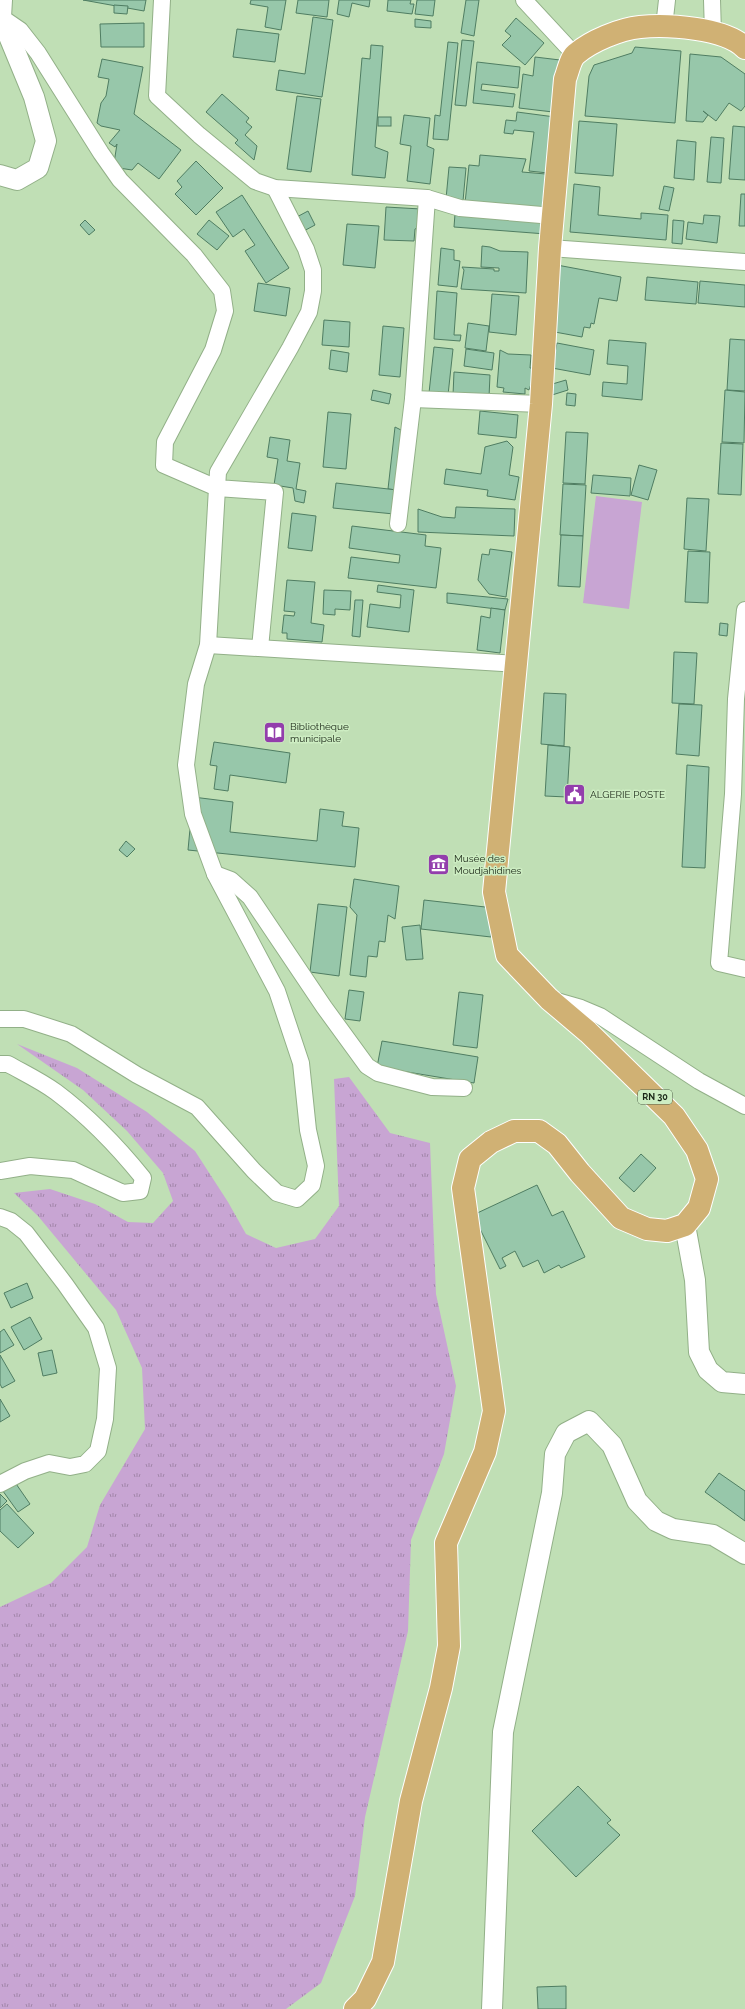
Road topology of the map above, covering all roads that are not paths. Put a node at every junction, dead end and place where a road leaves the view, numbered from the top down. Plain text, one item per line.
1 (162, 0) edge
2 (524, 0) edge
3 (667, 0) edge
4 (712, 0) edge
5 (2, 9) edge
6 (664, 27) junction
7 (713, 33) junction
8 (744, 44) edge
9 (575, 55) junction
10 (0, 175) edge
11 (275, 188) junction
12 (427, 198) junction
13 (553, 216) junction
14 (550, 248) junction
15 (745, 262) edge
16 (413, 399) junction
17 (541, 404) junction
18 (217, 488) junction
19 (398, 524) dead end
20 (745, 610) edge
21 (208, 645) junction
22 (260, 648) junction
23 (517, 664) junction
24 (215, 874) junction
25 (745, 969) edge
26 (549, 999) junction
27 (0, 1019) edge
28 (0, 1064) edge
29 (464, 1088) dead end
30 (745, 1106) edge
31 (0, 1171) edge
32 (0, 1217) edge
33 (685, 1225) junction
34 (745, 1384) edge
35 (0, 1484) edge
36 (745, 1554) edge
37 (355, 2009) edge
38 (492, 2009) edge

1 - 11 street
2 - 9 street
3 - 6 street
4 - 7 street
5 - 10 street
5 - 18 street
6 - 7 main road
6 - 9 main road
7 - 8 main road
9 - 13 main road, RN 30
11 - 12 street
11 - 18 street
12 - 13 street
12 - 16 street
13 - 14 main road, RN 30
14 - 15 street
14 - 17 main road, RN 30
16 - 17 street
16 - 19 street
17 - 23 main road, RN 30
18 - 21 street
18 - 22 street
20 - 25 street
21 - 22 street
21 - 24 street
22 - 23 street
23 - 26 main road, RN 30
24 - 27 street
24 - 29 street
26 - 30 street
26 - 33 main road, RN 30
28 - 31 street
32 - 35 street
33 - 34 street
33 - 37 main road
36 - 38 street

